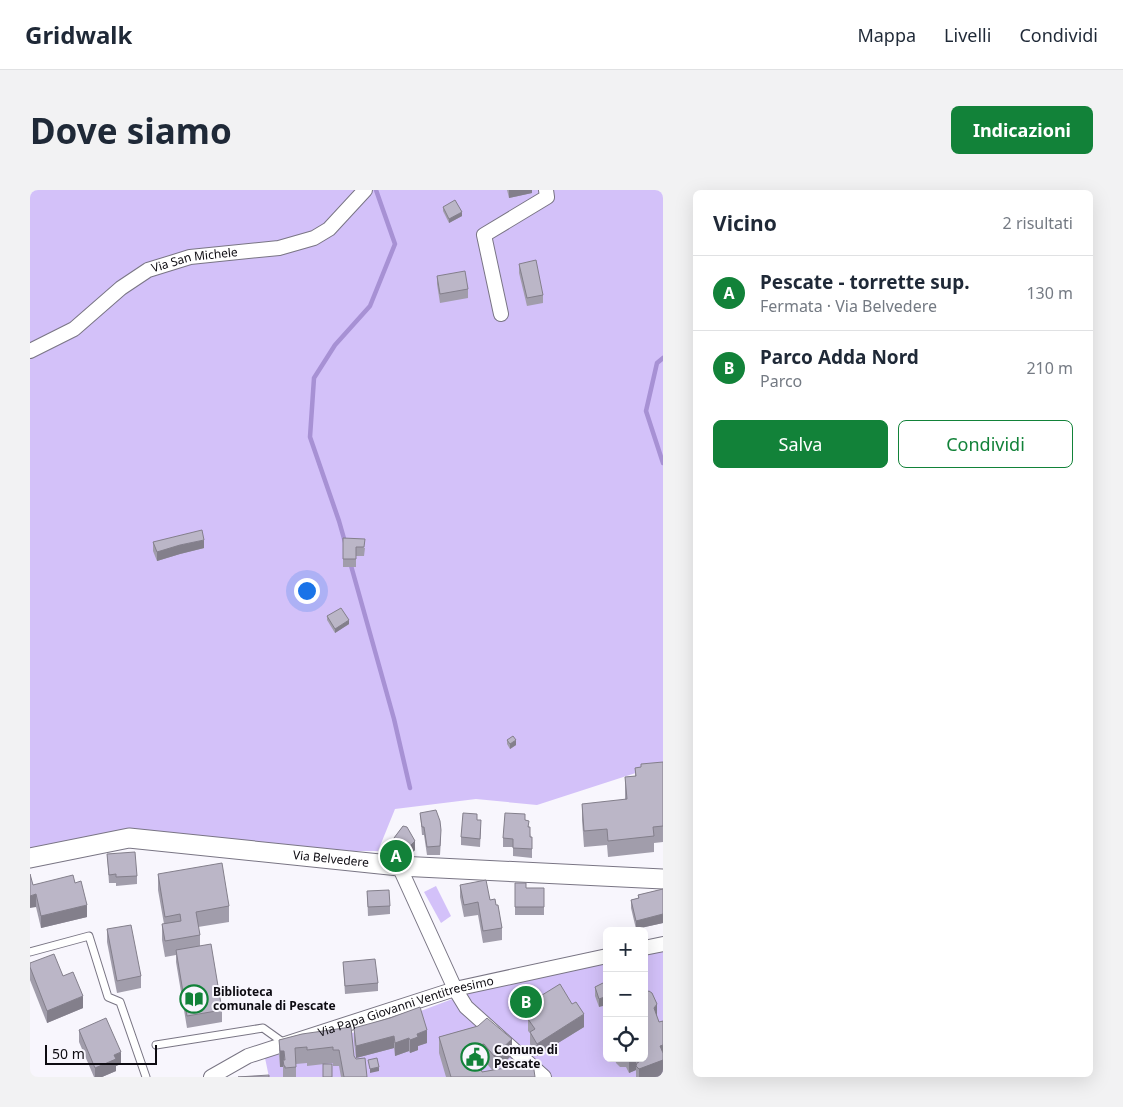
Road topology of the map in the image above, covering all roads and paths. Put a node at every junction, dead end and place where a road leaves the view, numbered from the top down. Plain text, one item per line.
1 (365, 190) edge
2 (546, 190) edge
3 (501, 314) dead end
4 (30, 351) edge
5 (30, 858) edge
6 (399, 866) junction
7 (663, 879) edge
8 (663, 944) edge
9 (648, 947) edge
10 (30, 952) edge
11 (603, 957) edge
12 (455, 989) junction
13 (285, 1044) junction
14 (156, 1045) dead end
15 (146, 1077) edge
16 (211, 1077) edge
17 (544, 1077) edge

1 - 4 street, Via San Michele
2 - 3 street
5 - 6 main road, Via Belvedere
6 - 7 main road, Via Belvedere
6 - 12 street
8 - 9 street
10 - 15 lane
11 - 12 street, Via Papa Giovanni Ventitreesimo
12 - 13 street, Via Papa Giovanni Ventitreesimo
12 - 17 street
13 - 14 lane
13 - 16 street, Via Papa Giovanni Ventitreesimo

